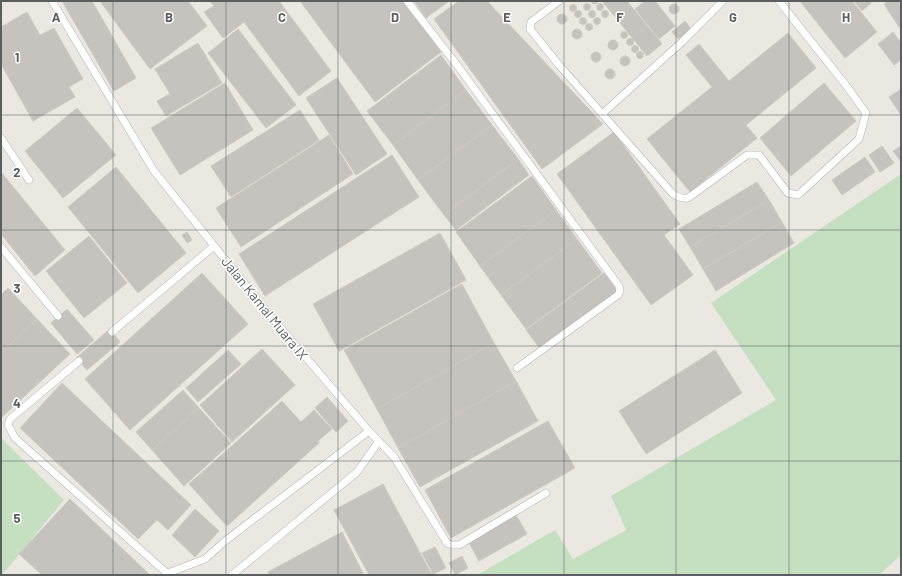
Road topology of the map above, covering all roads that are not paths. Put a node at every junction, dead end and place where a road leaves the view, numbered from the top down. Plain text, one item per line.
1 (52, 1) edge
2 (407, 1) edge
3 (559, 1) edge
4 (723, 1) edge
5 (779, 1) edge
6 (602, 114) junction
7 (1, 138) edge
8 (29, 180) dead end
9 (214, 246) junction
10 (1, 247) edge
11 (58, 316) dead end
12 (112, 332) dead end
13 (79, 361) dead end
14 (517, 368) dead end
15 (369, 431) junction
16 (379, 441) junction
17 (546, 493) dead end
18 (168, 574) edge
19 (232, 575) edge

1 - 9 lane, Jalan Kamal Muara IX
2 - 14 lane
3 - 6 lane
4 - 6 lane
5 - 6 lane
7 - 8 lane
9 - 12 lane
9 - 15 lane, Jalan Kamal Muara IX
10 - 11 lane
13 - 18 lane
15 - 16 lane, Jalan Kamal Muara IX
15 - 18 lane
16 - 17 lane, Jalan Kamal Muara IX
16 - 19 lane

